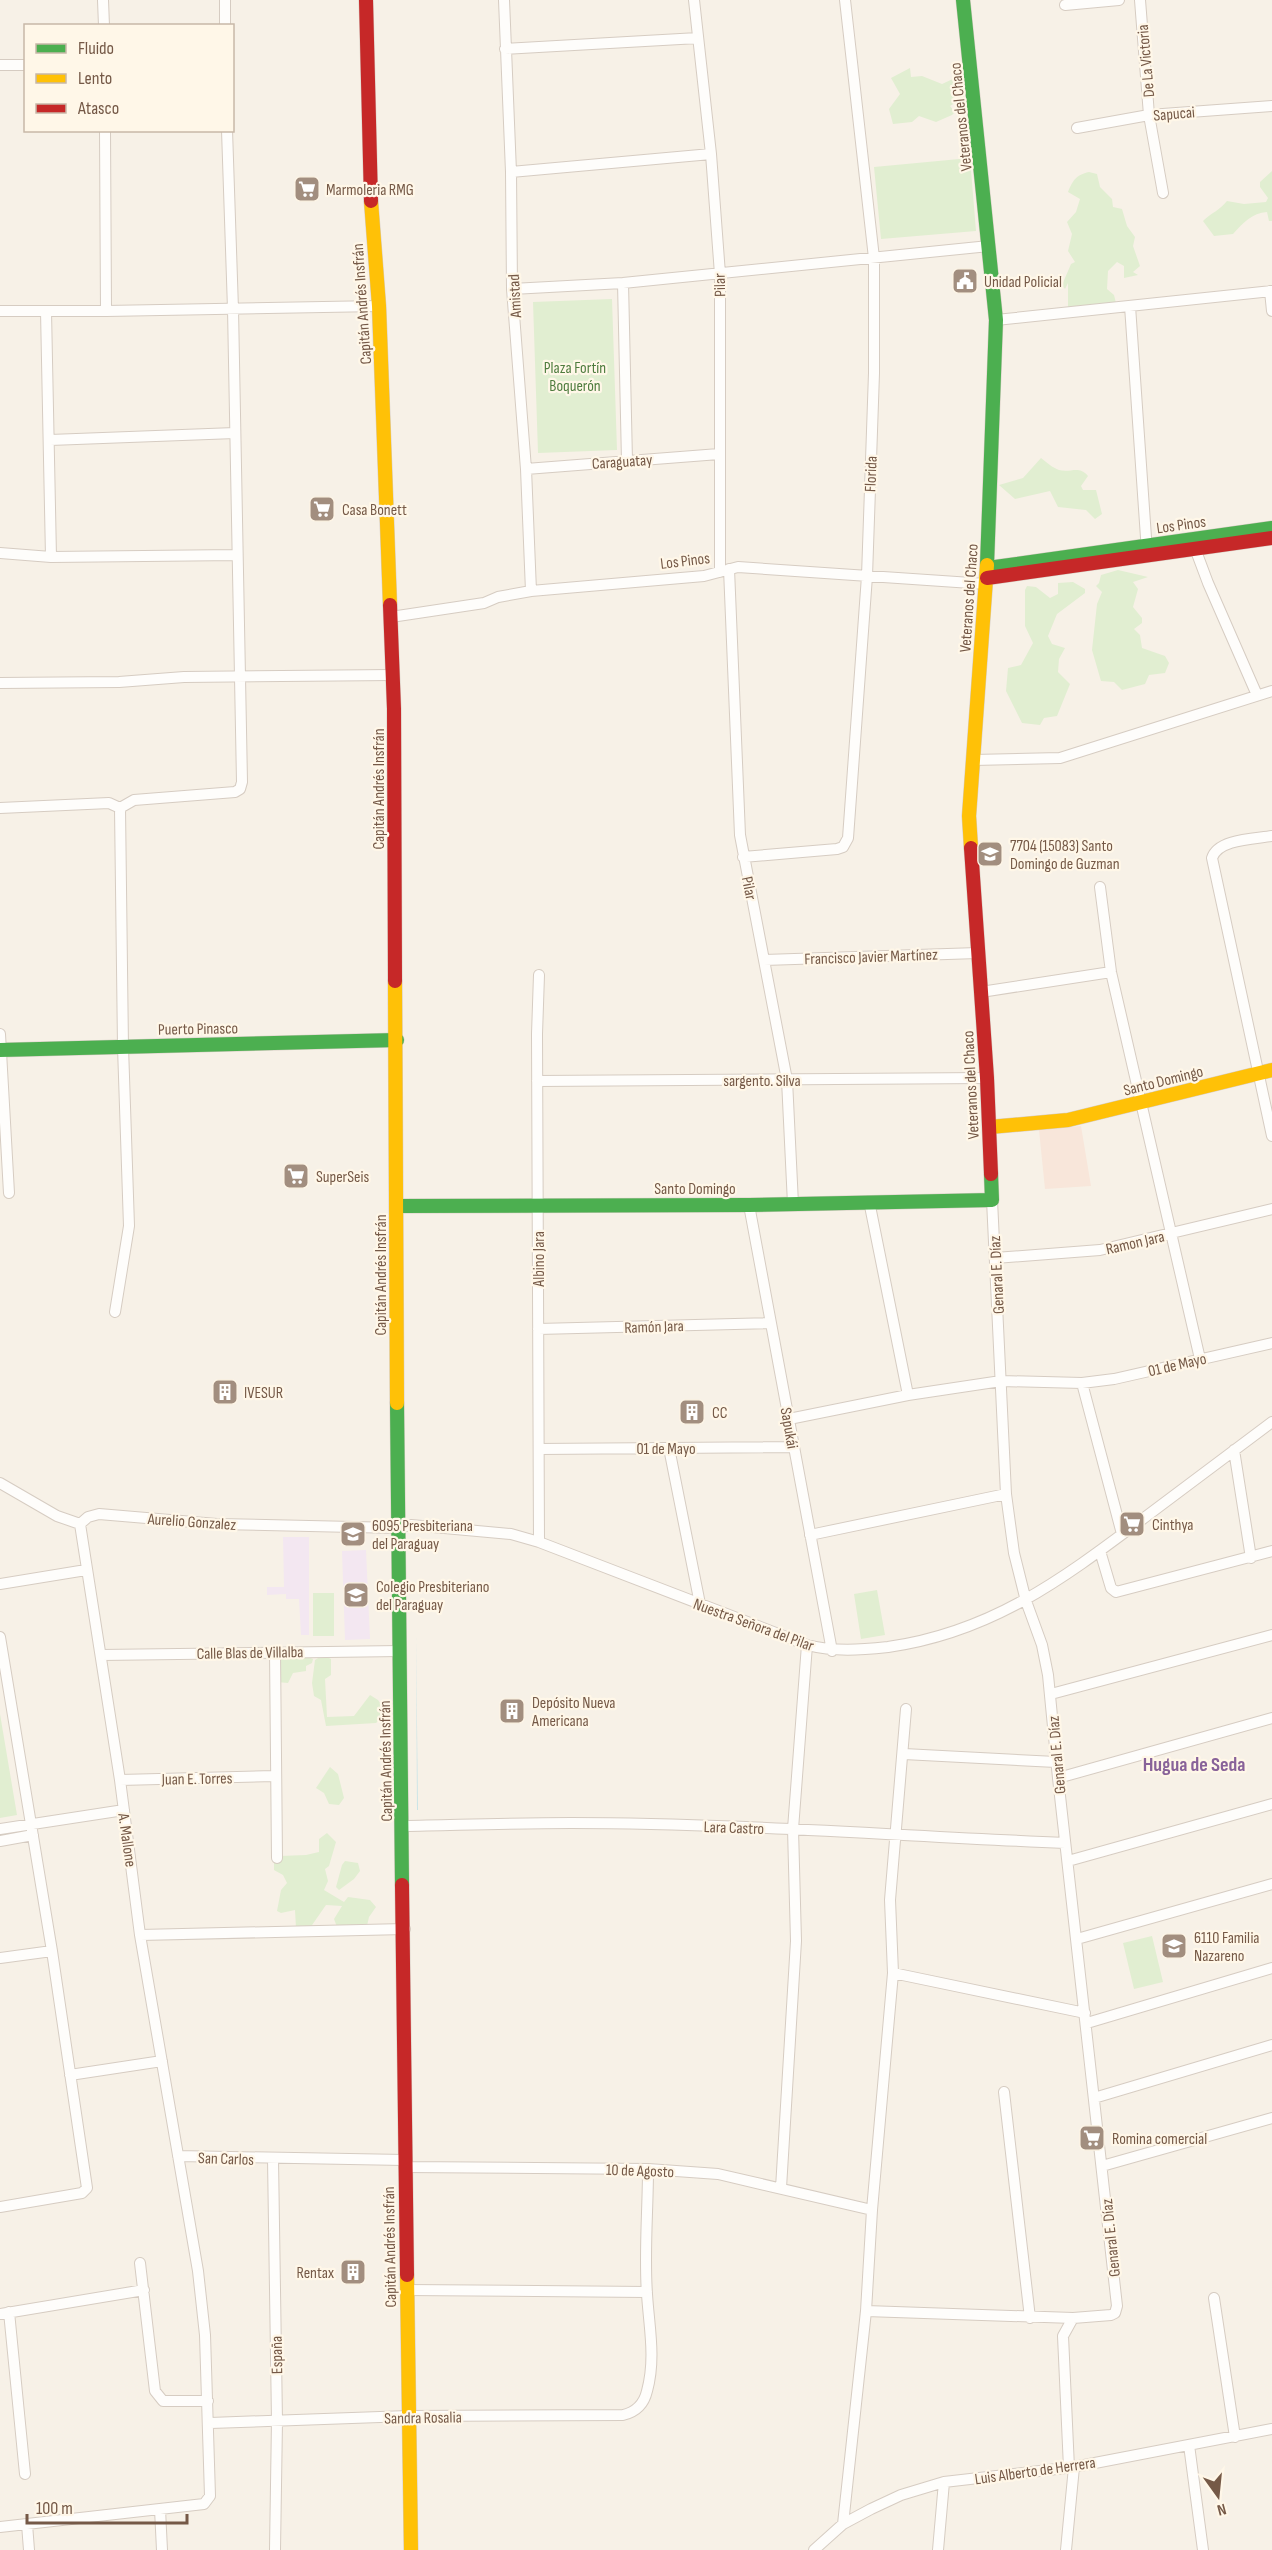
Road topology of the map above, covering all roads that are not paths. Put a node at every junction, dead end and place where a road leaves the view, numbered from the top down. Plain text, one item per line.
1 (103, 0) edge
2 (225, 0) edge
3 (366, 0) edge
4 (504, 0) edge
5 (694, 0) edge
6 (845, 0) edge
7 (963, 0) edge
8 (1119, 0) edge
9 (1140, 0) edge
10 (1065, 5) dead end
11 (104, 24) edge
12 (225, 24) edge
13 (698, 38) junction
14 (505, 49) junction
15 (0, 65) edge
16 (24, 65) edge
17 (1272, 106) edge
18 (1149, 115) junction
19 (1077, 128) dead end
20 (105, 132) edge
21 (227, 132) edge
22 (711, 154) junction
23 (511, 172) junction
24 (1163, 193) dead end
25 (989, 246) junction
26 (874, 258) junction
27 (720, 274) junction
28 (623, 283) junction
29 (512, 289) junction
30 (1271, 291) edge
31 (379, 306) junction
32 (1131, 306) junction
33 (233, 309) junction
34 (0, 311) edge
35 (46, 311) junction
36 (106, 311) junction
37 (1272, 311) edge
38 (996, 320) junction
39 (235, 434) junction
40 (50, 440) junction
41 (719, 454) junction
42 (627, 461) junction
43 (526, 469) junction
44 (1272, 528) edge
45 (1272, 538) edge
46 (1193, 544) junction
47 (1147, 551) junction
48 (0, 553) edge
49 (237, 555) junction
50 (51, 557) junction
51 (725, 571) junction
52 (867, 576) junction
53 (987, 576) junction
54 (531, 591) junction
55 (390, 617) junction
56 (393, 675) junction
57 (239, 676) junction
58 (0, 683) edge
59 (1272, 691) edge
60 (1257, 694) junction
61 (973, 760) junction
62 (0, 808) edge
63 (120, 808) junction
64 (1272, 836) edge
65 (743, 857) junction
66 (1100, 887) dead end
67 (978, 953) junction
68 (764, 960) junction
69 (1111, 972) junction
70 (539, 975) dead end
71 (981, 992) junction
72 (0, 1034) edge
73 (397, 1040) junction
74 (123, 1047) junction
75 (0, 1050) edge
76 (1265, 1072) edge
77 (987, 1078) junction
78 (787, 1080) junction
79 (537, 1081) junction
80 (1140, 1104) junction
81 (990, 1127) junction
82 (1272, 1136) edge
83 (9, 1193) dead end
84 (992, 1200) junction
85 (869, 1202) junction
86 (538, 1204) junction
87 (793, 1204) junction
88 (749, 1205) junction
89 (397, 1206) junction
90 (1272, 1209) edge
91 (1172, 1233) junction
92 (995, 1258) junction
93 (115, 1312) dead end
94 (771, 1323) junction
95 (538, 1329) junction
96 (1272, 1343) edge
97 (1200, 1359) junction
98 (1001, 1381) junction
99 (1082, 1383) junction
100 (908, 1395) junction
101 (789, 1419) junction
102 (1272, 1422) edge
103 (794, 1447) junction
104 (669, 1448) junction
105 (538, 1449) junction
106 (1234, 1450) junction
107 (0, 1483) edge
108 (1006, 1494) junction
109 (81, 1524) junction
110 (398, 1528) junction
111 (1122, 1534) junction
112 (810, 1535) junction
113 (539, 1542) junction
114 (1100, 1551) junction
115 (1272, 1551) edge
116 (1251, 1558) junction
117 (86, 1570) junction
118 (0, 1584) edge
119 (1026, 1601) junction
120 (700, 1604) junction
121 (1272, 1635) edge
122 (0, 1637) edge
123 (807, 1645) junction
124 (400, 1651) junction
125 (831, 1651) junction
126 (275, 1652) junction
127 (101, 1655) junction
128 (1050, 1694) junction
129 (906, 1708) dead end
130 (1272, 1718) edge
131 (904, 1754) junction
132 (1056, 1762) junction
133 (274, 1776) junction
134 (1058, 1778) junction
135 (120, 1780) junction
136 (1272, 1804) edge
137 (124, 1809) junction
138 (403, 1826) junction
139 (0, 1829) edge
140 (793, 1829) junction
141 (32, 1830) junction
142 (896, 1836) junction
143 (0, 1840) edge
144 (1065, 1843) junction
145 (277, 1858) dead end
146 (1068, 1861) junction
147 (1272, 1884) edge
148 (405, 1929) junction
149 (140, 1935) junction
150 (1077, 1939) junction
151 (52, 1951) junction
152 (0, 1958) edge
153 (1272, 1968) edge
154 (893, 1973) junction
155 (1086, 2018) junction
156 (1272, 2045) edge
157 (162, 2061) junction
158 (70, 2074) junction
159 (1004, 2092) dead end
160 (1094, 2098) junction
161 (1272, 2118) edge
162 (178, 2156) junction
163 (273, 2159) junction
164 (404, 2164) junction
165 (1102, 2166) junction
166 (648, 2169) junction
167 (781, 2188) junction
168 (0, 2207) edge
169 (872, 2210) junction
170 (140, 2263) dead end
171 (144, 2290) junction
172 (406, 2290) junction
173 (647, 2292) junction
174 (1214, 2298) dead end
175 (866, 2311) junction
176 (4, 2313) edge
177 (1030, 2318) junction
178 (1073, 2318) junction
179 (208, 2401) junction
180 (408, 2416) junction
181 (277, 2421) junction
182 (210, 2423) junction
183 (1272, 2429) edge
184 (1235, 2437) junction
185 (1189, 2445) junction
186 (1071, 2467) junction
187 (25, 2474) dead end
188 (944, 2482) junction
189 (160, 2509) junction
190 (27, 2524) junction
191 (843, 2524) junction
192 (0, 2527) edge
193 (29, 2550) edge
194 (162, 2550) edge
195 (275, 2550) edge
196 (411, 2550) edge
197 (814, 2550) edge
198 (938, 2550) edge
199 (1066, 2550) edge
200 (1203, 2550) edge

1 - 11 street
2 - 12 street
3 - 31 street, Capitán Andrés Insfrán
4 - 14 street, Amistad
5 - 13 street, Pilar
6 - 26 street, Florida
7 - 25 street, Veteranos del Chaco
8 - 10 street
9 - 18 street, De La Victoria
13 - 14 street
13 - 22 street, Pilar
14 - 23 street, Amistad
15 - 16 street
17 - 18 street, Sapucai
18 - 19 street, Sapucai
18 - 24 street, De La Victoria
20 - 36 street
21 - 33 street
22 - 23 street
22 - 27 street, Pilar
23 - 29 street, Amistad
25 - 26 street
25 - 38 street, Veteranos del Chaco
26 - 27 street
26 - 52 street, Florida
27 - 28 street
27 - 41 street, Pilar
28 - 29 street
28 - 42 street
29 - 43 street, Amistad
30 - 32 street
30 - 37 street
31 - 33 street
31 - 55 street, Capitán Andrés Insfrán
32 - 38 street
32 - 47 street
33 - 36 street
33 - 39 street
34 - 35 street
35 - 36 street
35 - 40 street
38 - 53 street, Veteranos del Chaco
39 - 40 street
39 - 49 street
40 - 50 street
41 - 42 street, Caraguatay
41 - 51 street, Pilar
42 - 43 street, Caraguatay
43 - 54 street, Amistad
44 - 46 street, Los Pinos
45 - 46 street
46 - 47 street, Los Pinos
46 - 60 street
47 - 53 street, Los Pinos
48 - 50 street
49 - 50 street
49 - 57 street
51 - 52 street, Los Pinos
51 - 54 street, Los Pinos
51 - 65 street, Pilar
52 - 53 street, Los Pinos
52 - 65 street, Florida
53 - 61 street, Veteranos del Chaco
54 - 55 street, Los Pinos
55 - 56 street, Capitán Andrés Insfrán
56 - 57 street
56 - 73 street, Capitán Andrés Insfrán
57 - 58 street
57 - 63 street
59 - 60 street
60 - 61 street
61 - 67 street, Veteranos del Chaco
62 - 63 street
63 - 74 street
64 - 76 street
65 - 68 street, Pilar
66 - 69 street
67 - 68 street, Francisco Javier Martínez
67 - 71 street, Veteranos del Chaco
68 - 78 street, Pilar
69 - 71 street
69 - 80 street
70 - 79 street, Albino Jara
71 - 77 street, Veteranos del Chaco
72 - 75 street
73 - 74 street, Puerto Pinasco
73 - 89 street, Capitán Andrés Insfrán
74 - 75 street, Puerto Pinasco
74 - 93 street
75 - 83 street
76 - 80 street, Santo Domingo
76 - 82 street
77 - 78 street, sargento. Silva
77 - 81 street, Veteranos del Chaco
78 - 79 street, sargento. Silva
78 - 87 street, Pilar
79 - 86 street, Albino Jara
80 - 81 street, Santo Domingo
80 - 91 street
81 - 84 street, Veteranos del Chaco
84 - 85 street, Santo Domingo
84 - 92 street, Genaral E. Díaz
85 - 87 street, Santo Domingo
85 - 100 street
86 - 88 street, Santo Domingo
86 - 89 street, Santo Domingo
86 - 95 street, Albino Jara
87 - 88 street, Santo Domingo
88 - 94 street, Sapukái
89 - 110 street, Capitán Andrés Insfrán
90 - 91 street, Ramon Jara
91 - 92 street, Ramon Jara
91 - 97 street
92 - 98 street, Genaral E. Díaz
94 - 95 street, Ramón Jara
94 - 101 street, Sapukái
95 - 105 street, Albino Jara
96 - 97 street, 01 de Mayo
97 - 99 street, 01 de Mayo
98 - 99 street, 01 de Mayo
98 - 100 street
98 - 108 street, Genaral E. Díaz
99 - 111 street
100 - 101 street
101 - 103 street, Sapukái
102 - 106 street, Nuestra Señora del Pilar
103 - 104 street, 01 de Mayo
103 - 112 street, Sapukái
104 - 105 street, 01 de Mayo
104 - 120 street
105 - 113 street, Albino Jara
106 - 111 street, Nuestra Señora del Pilar
106 - 116 street
107 - 109 street
108 - 112 street
108 - 119 street, Genaral E. Díaz
109 - 110 street, Aurelio Gonzalez
109 - 117 street, A. Mallone
110 - 113 street, Nuestra Señora del Pilar
110 - 124 street, Capitán Andrés Insfrán
111 - 114 street, Nuestra Señora del Pilar
112 - 125 street, Sapukái
113 - 120 street, Nuestra Señora del Pilar
114 - 116 street
114 - 119 street, Nuestra Señora del Pilar
115 - 116 street
117 - 118 street
117 - 127 street, A. Mallone
119 - 125 street, Nuestra Señora del Pilar
119 - 128 street, Genaral E. Díaz
120 - 123 street, Nuestra Señora del Pilar
121 - 128 street
122 - 141 street
123 - 125 street, Nuestra Señora del Pilar
123 - 140 street
124 - 126 street, Calle Blas de Villalba
124 - 138 street, Capitán Andrés Insfrán
126 - 127 street, Calle Blas de Villalba
126 - 133 street
127 - 135 street, A. Mallone
128 - 132 street, Genaral E. Díaz
129 - 131 street
130 - 134 street
131 - 132 street
131 - 142 street
132 - 134 street, Genaral E. Díaz
133 - 135 street, Juan E. Torres
133 - 145 street
134 - 144 street, Genaral E. Díaz
135 - 137 street, A. Mallone
136 - 146 street
137 - 141 street
137 - 149 street, A. Mallone
138 - 140 street, Lara Castro
138 - 148 street, Capitán Andrés Insfrán
139 - 141 street
140 - 142 street, Lara Castro
140 - 167 street
141 - 143 street
141 - 151 street
142 - 144 street, Lara Castro
142 - 154 street
144 - 146 street, Genaral E. Díaz
146 - 150 street, Genaral E. Díaz
147 - 150 street
148 - 149 street
148 - 164 street, Capitán Andrés Insfrán
149 - 157 street, A. Mallone
150 - 155 street, Genaral E. Díaz
151 - 152 street
151 - 158 street
153 - 155 street
154 - 155 street
154 - 169 street
155 - 160 street, Genaral E. Díaz
156 - 160 street
157 - 158 street
157 - 162 street, A. Mallone
158 - 168 street
159 - 177 street
160 - 165 street, Genaral E. Díaz
161 - 165 street
162 - 163 street, San Carlos
162 - 179 street, A. Mallone
163 - 164 street, 10 de Agosto
163 - 181 street, España
164 - 166 street, 10 de Agosto
164 - 172 street, Capitán Andrés Insfrán
165 - 178 street, Genaral E. Díaz
166 - 167 street, 10 de Agosto
166 - 173 street
167 - 169 street, 10 de Agosto
169 - 175 street
170 - 171 street
171 - 176 street
171 - 179 street
172 - 173 street
172 - 180 street, Capitán Andrés Insfrán
173 - 180 street, Sandra Rosalia
174 - 184 street
175 - 177 street
175 - 191 street
176 - 187 street
177 - 178 street
178 - 186 street
179 - 182 street, A. Mallone
180 - 181 street, Sandra Rosalia
180 - 196 street, Capitán Andrés Insfrán
181 - 182 street, Sandra Rosalia
181 - 195 street, España
182 - 189 street, A. Mallone
183 - 184 street, Luis Alberto de Herrera
184 - 185 street, Luis Alberto de Herrera
185 - 186 street, Luis Alberto de Herrera
185 - 200 street
186 - 188 street, Luis Alberto de Herrera
186 - 199 street
188 - 191 street, Luis Alberto de Herrera
188 - 198 street
189 - 190 street
189 - 194 street
190 - 192 street
190 - 193 street
191 - 197 street, Luis Alberto de Herrera

